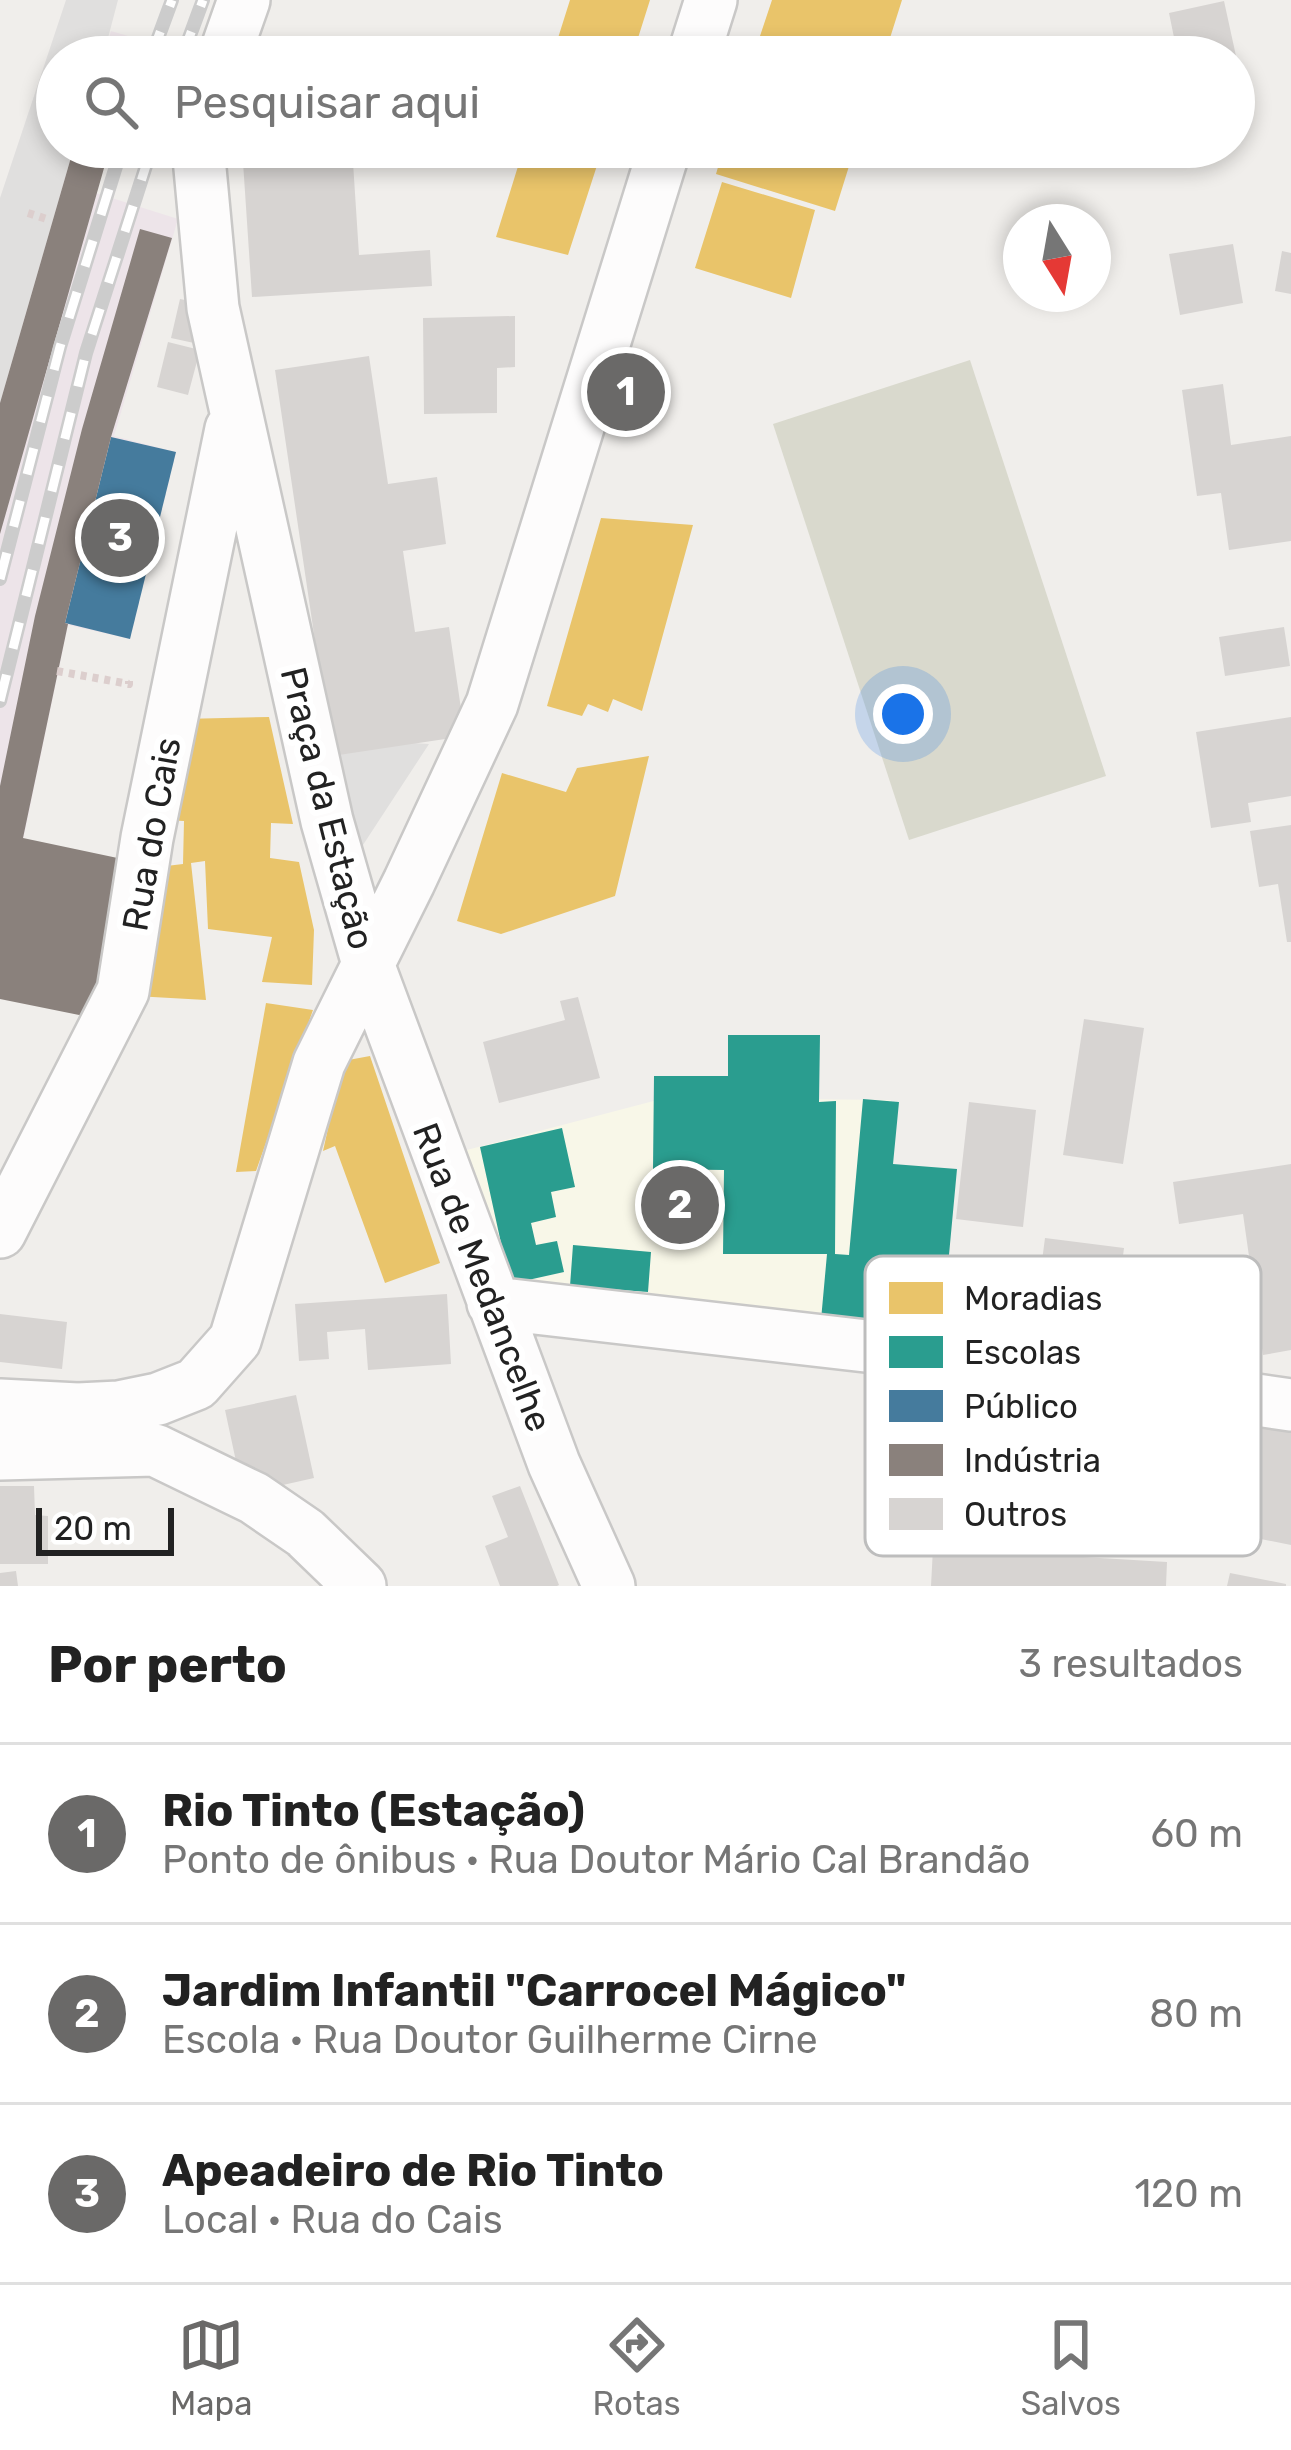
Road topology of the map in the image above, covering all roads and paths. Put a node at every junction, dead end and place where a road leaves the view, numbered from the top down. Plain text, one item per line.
1 (244, 0) edge
2 (710, 0) edge
3 (231, 36) edge
4 (699, 36) edge
5 (200, 168) edge
6 (658, 168) edge
7 (28, 214) dead end
8 (50, 220) dead end
9 (235, 411) junction
10 (132, 664) dead end
11 (57, 671) dead end
12 (368, 964) junction
13 (0, 1232) edge
14 (493, 1304) junction
15 (865, 1346) edge
16 (1261, 1401) edge
17 (0, 1405) edge
18 (1291, 1405) edge
19 (0, 1454) edge
20 (360, 1586) edge
21 (609, 1586) edge

1 - 3 street
2 - 4 street
5 - 9 street, Praça da Estação
6 - 12 street
7 - 8 path
9 - 12 street, Praça da Estação
9 - 13 street, Rua do Cais
10 - 11 path
12 - 14 street, Rua de Medancelhe
12 - 17 street, Praça da Estação
14 - 15 street
14 - 21 street, Rua de Medancelhe
16 - 18 street
19 - 20 street

